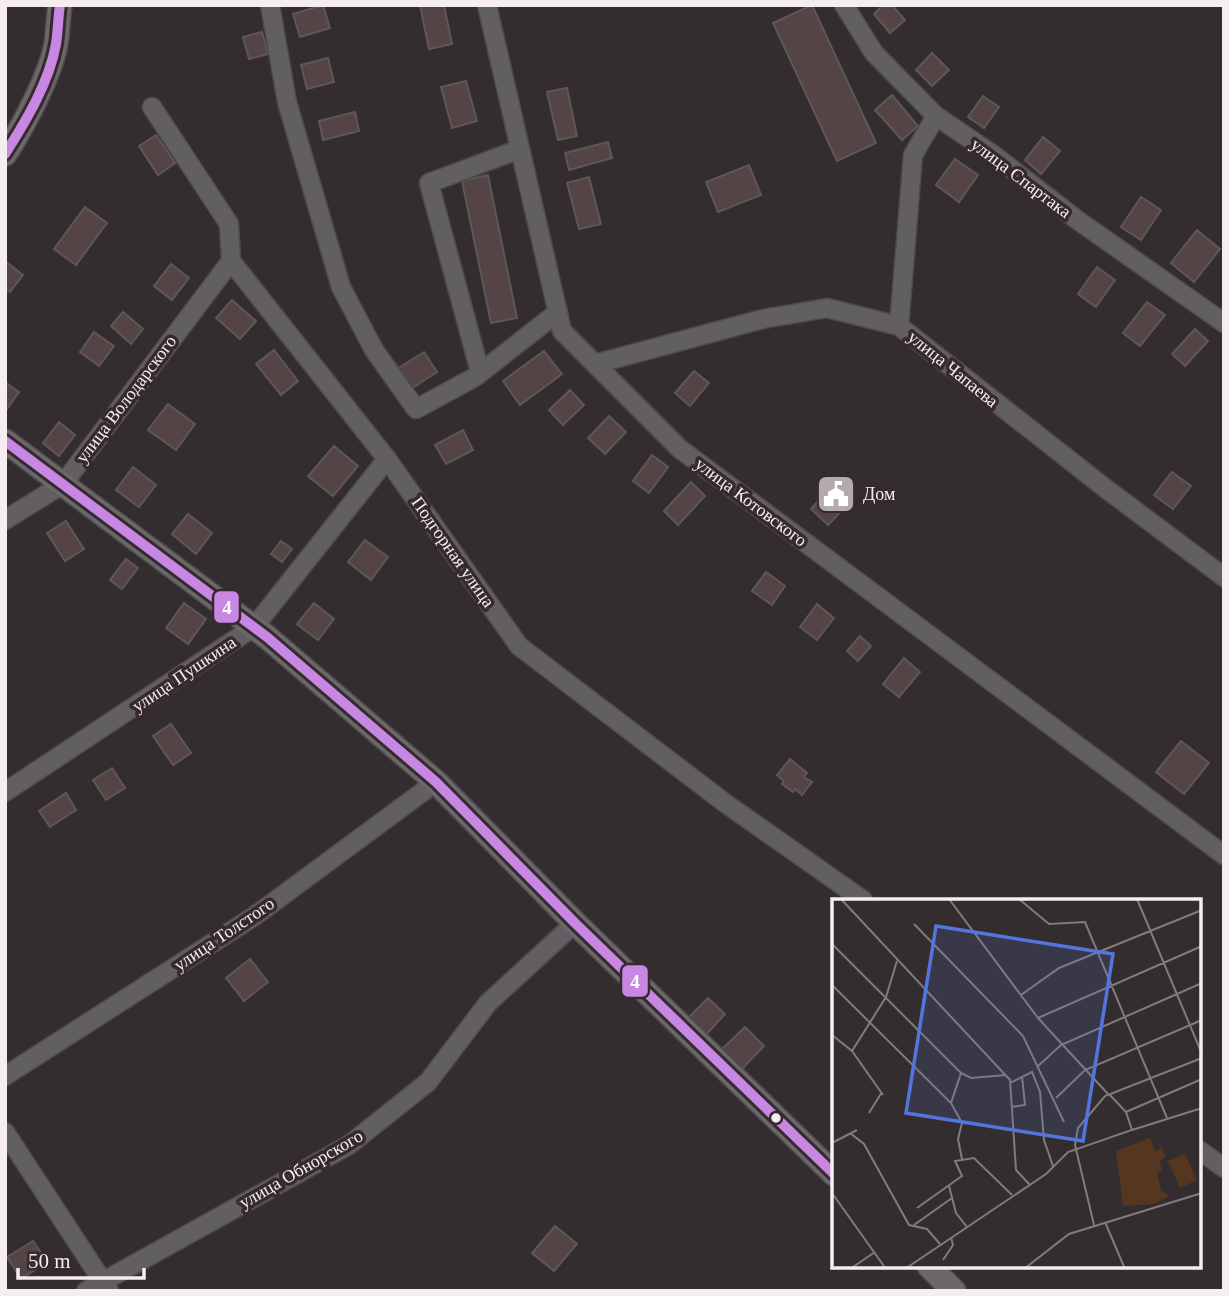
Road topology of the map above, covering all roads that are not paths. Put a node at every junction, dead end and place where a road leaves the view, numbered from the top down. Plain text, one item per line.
1 (60, 5) edge
2 (270, 5) edge
3 (487, 5) edge
4 (844, 5) edge
5 (152, 107) dead end
6 (936, 116) junction
7 (520, 149) junction
8 (5, 154) edge
9 (231, 261) junction
10 (558, 312) junction
11 (1224, 323) edge
12 (899, 326) junction
13 (595, 364) junction
14 (480, 372) junction
15 (5, 441) edge
16 (387, 458) junction
17 (62, 484) junction
18 (5, 520) edge
19 (1224, 577) edge
20 (254, 627) junction
21 (436, 782) junction
22 (5, 792) edge
23 (1224, 855) edge
24 (860, 899) edge
25 (575, 923) junction
26 (5, 1076) edge
27 (5, 1132) edge
28 (1201, 1151) edge
29 (1224, 1168) edge
30 (832, 1172) edge
31 (931, 1268) edge
32 (106, 1286) edge
33 (86, 1291) edge
34 (954, 1291) edge

1 - 8 main road
2 - 14 street
3 - 7 street, улица Котовского
4 - 6 street, улица Спартака
5 - 9 street
6 - 11 street, улица Спартака
6 - 12 street
7 - 10 street, улица Котовского
7 - 14 street
9 - 16 street, Подгорная улица
9 - 17 street, улица Володарского
10 - 13 street, улица Котовского
10 - 14 street
12 - 13 street, улица Чапаева
12 - 19 street, улица Чапаева
13 - 23 street, улица Котовского
15 - 17 main road
16 - 20 street, улица Пушкина
16 - 24 street, Подгорная улица
17 - 18 street, улица Володарского
17 - 20 main road
20 - 21 main road
20 - 22 street, улица Пушкина
21 - 25 main road
21 - 26 street, улица Толстого
25 - 30 main road
25 - 32 street, улица Обнорского
27 - 32 street
28 - 29 street
31 - 34 main road
32 - 33 street, улица Обнорского

